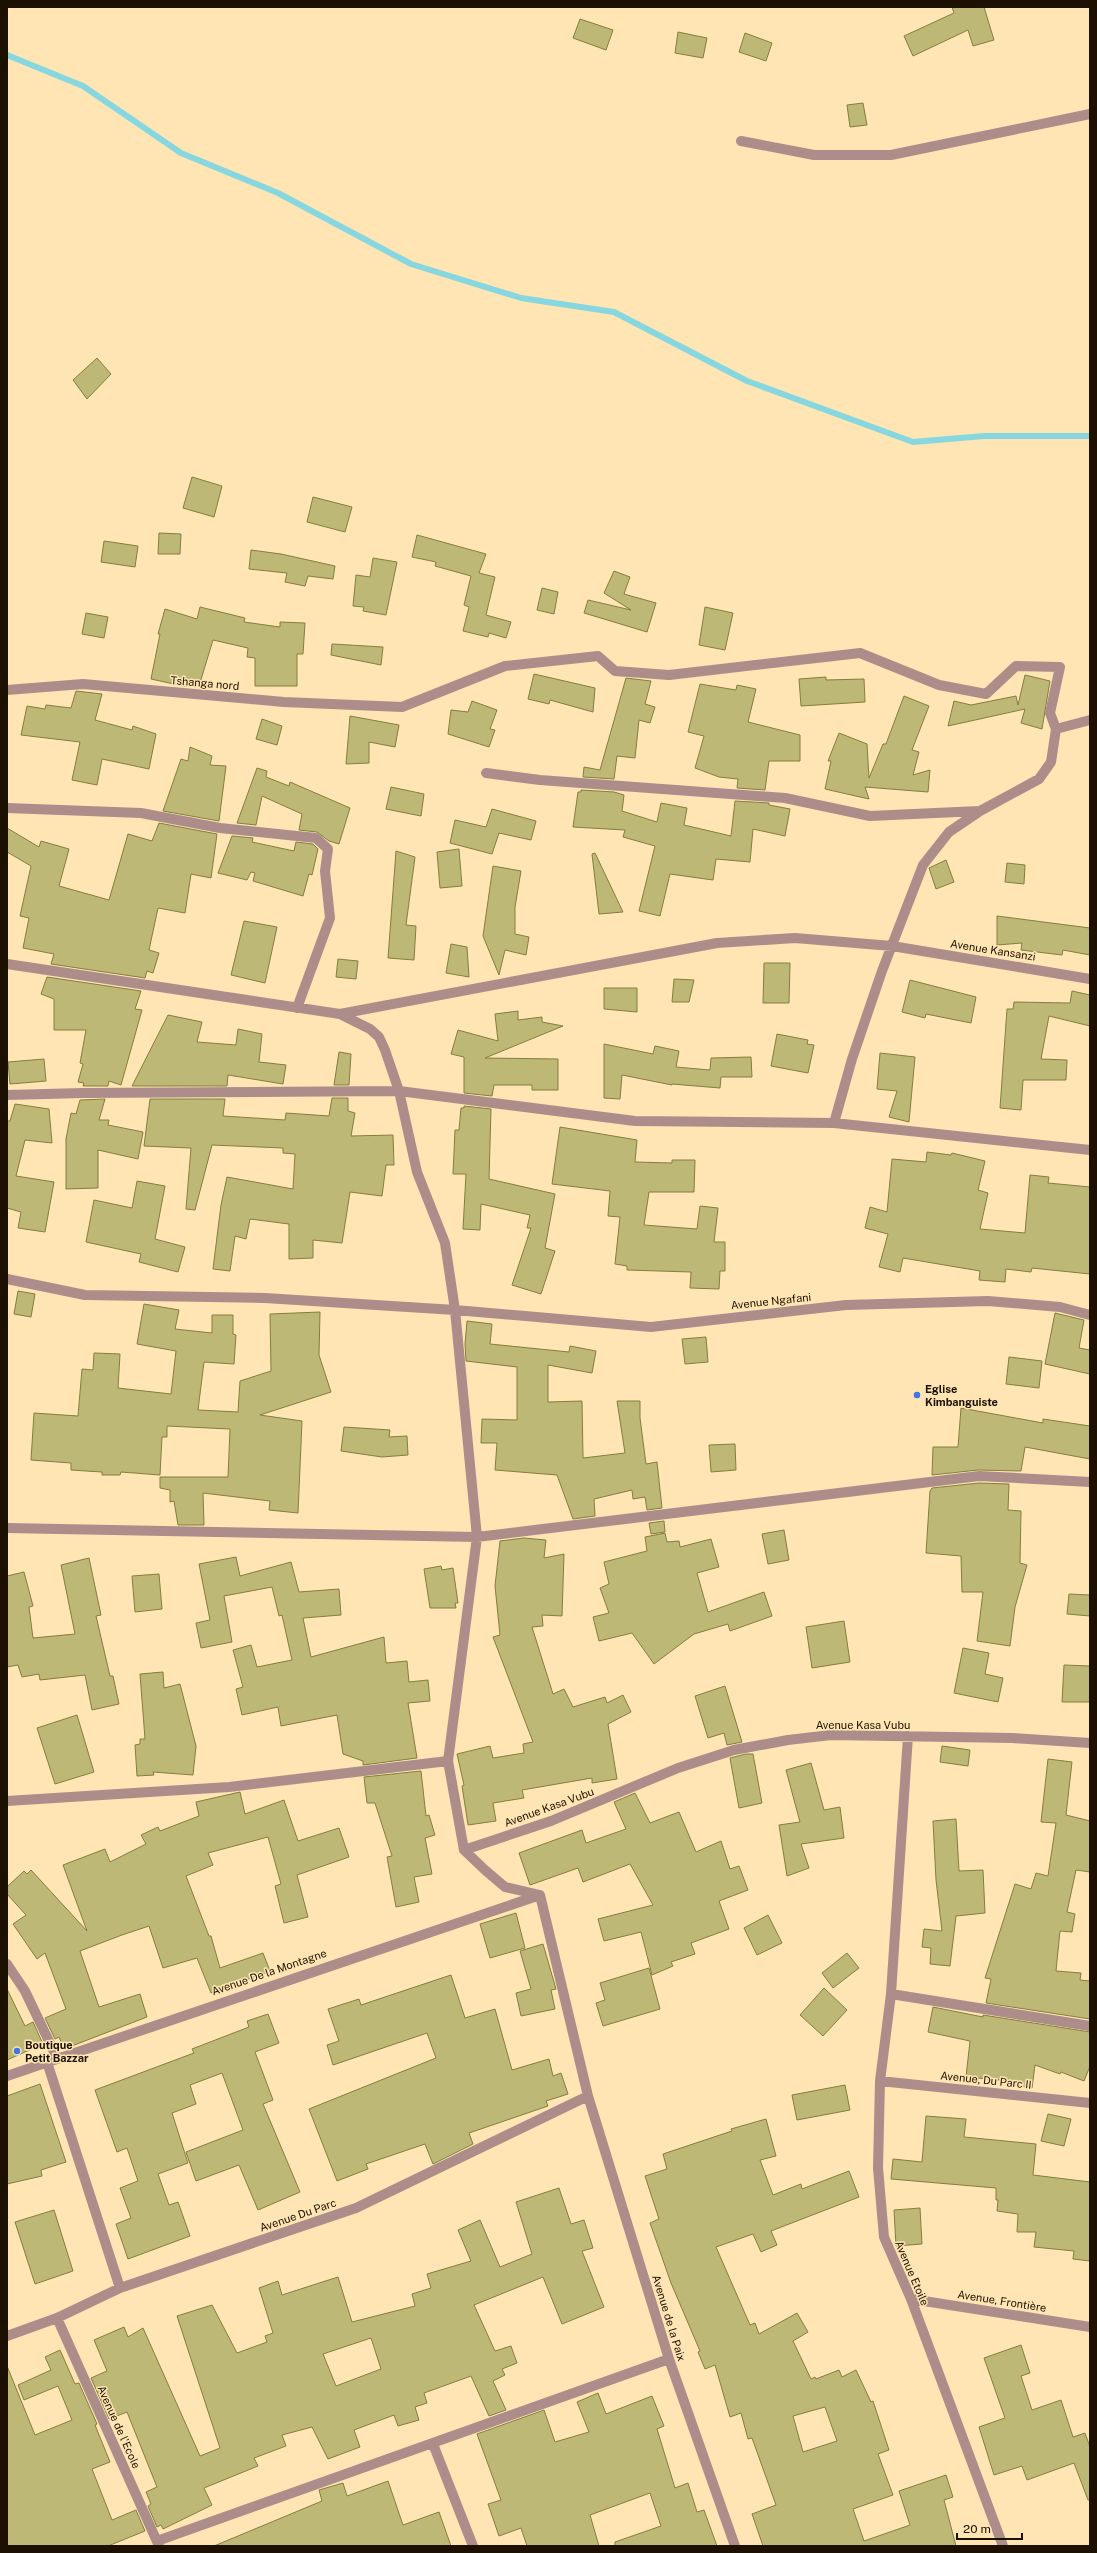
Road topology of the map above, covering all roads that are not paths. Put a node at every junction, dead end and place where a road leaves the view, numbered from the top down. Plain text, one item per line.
1 (1090, 114) edge
2 (741, 141) dead end
3 (7, 690) edge
4 (1090, 720) edge
5 (1056, 729) junction
6 (486, 773) dead end
7 (7, 808) edge
8 (980, 811) junction
9 (892, 946) junction
10 (7, 964) edge
11 (1090, 979) edge
12 (297, 1008) junction
13 (340, 1014) junction
14 (399, 1091) junction
15 (7, 1095) edge
16 (834, 1123) junction
17 (1090, 1150) edge
18 (7, 1279) edge
19 (455, 1310) junction
20 (1090, 1315) edge
21 (1090, 1482) edge
22 (7, 1528) edge
23 (478, 1537) junction
24 (908, 1736) junction
25 (1090, 1743) edge
26 (448, 1761) junction
27 (7, 1801) edge
28 (464, 1850) junction
29 (540, 1894) junction
30 (7, 1964) edge
31 (891, 1994) junction
32 (1090, 2026) edge
33 (57, 2058) junction
34 (47, 2062) junction
35 (7, 2076) edge
36 (880, 2081) junction
37 (588, 2096) junction
38 (1090, 2103) edge
39 (120, 2288) junction
40 (911, 2299) junction
41 (57, 2318) junction
42 (1090, 2327) edge
43 (7, 2336) edge
44 (669, 2359) junction
45 (433, 2444) junction
46 (158, 2544) edge
47 (473, 2546) edge
48 (735, 2546) edge
49 (1004, 2546) edge

1 - 2 street
3 - 5 street, Tshanga nord
4 - 5 street
5 - 8 street
6 - 8 street
7 - 12 street
8 - 9 street
9 - 11 street, Avenue Kansanzi
9 - 13 street, Avenue Kansanzi
9 - 16 street
10 - 12 street
12 - 13 street
13 - 14 street
14 - 15 street
14 - 16 street
14 - 19 street
16 - 17 street
18 - 19 street, Avenue Ngafani
19 - 20 street, Avenue Ngafani
19 - 23 street
21 - 23 street
22 - 23 street
23 - 26 street
24 - 25 street, Avenue Kasa Vubu
24 - 28 street, Avenue Kasa Vubu
24 - 31 street, Avenue Etoile
26 - 27 street
26 - 28 street
28 - 29 street
29 - 33 street, Avenue De la Montagne
29 - 37 street, Avenue de la Paix
30 - 33 street
31 - 32 street
31 - 36 street, Avenue Etoile
33 - 34 street, Avenue De la Montagne
34 - 35 street, Avenue De la Montagne
34 - 39 street
36 - 38 street, Avenue, Du Parc II
36 - 40 street, Avenue Etoile
37 - 39 street, Avenue Du Parc
37 - 44 street, Avenue de la Paix
39 - 41 street, Avenue Du Parc
40 - 42 street, Avenue, Frontière
40 - 49 street, Avenue Etoile
41 - 43 street, Avenue Du Parc
41 - 46 street, Avenue de l'Ecole
44 - 45 street
44 - 48 street, Avenue de la Paix
45 - 46 street
45 - 47 street

